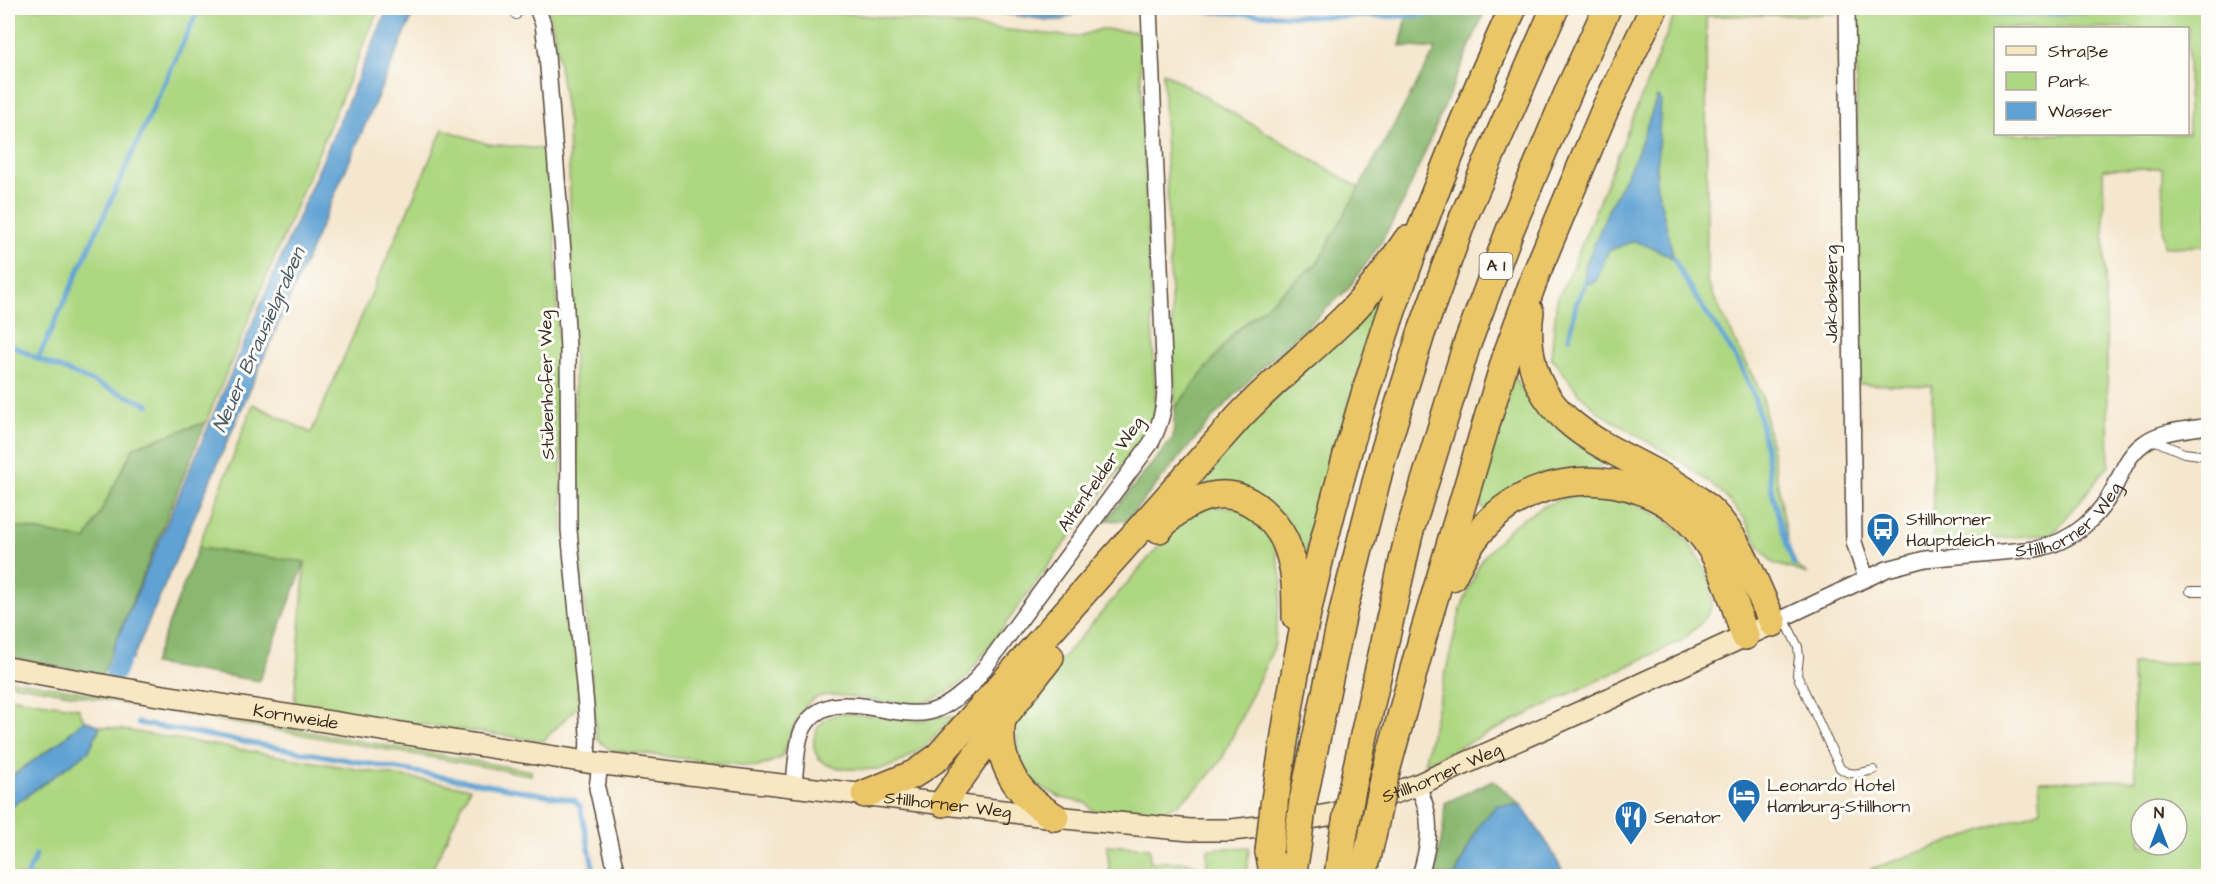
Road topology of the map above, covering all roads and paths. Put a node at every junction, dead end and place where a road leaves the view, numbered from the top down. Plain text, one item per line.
1 (537, 8) edge
2 (1149, 8) edge
3 (1513, 8) edge
4 (1555, 8) edge
5 (1607, 8) edge
6 (1654, 8) edge
7 (1847, 8) edge
8 (1428, 209) junction
9 (1536, 274) junction
10 (2208, 426) edge
11 (2151, 439) junction
12 (2208, 456) edge
13 (1866, 578) junction
14 (2190, 591) dead end
15 (2208, 591) edge
16 (1779, 620) junction
17 (1425, 629) junction
18 (1745, 636) junction
19 (8, 668) edge
20 (1294, 677) junction
21 (1002, 719) junction
22 (937, 759) junction
23 (593, 763) junction
24 (1873, 770) dead end
25 (1417, 784) junction
26 (794, 786) junction
27 (865, 794) junction
28 (943, 803) junction
29 (1055, 817) junction
30 (1272, 864) edge
31 (617, 876) edge
32 (1293, 876) edge
33 (1338, 876) edge
34 (1363, 876) edge
35 (1420, 876) edge

1 - 23 street, Stübenhofer Weg
2 - 26 street, Altenfelder Weg
3 - 8 highway
4 - 32 highway, bridge
5 - 33 highway, A 1, bridge
6 - 9 highway
7 - 13 street, Jakobsberg
8 - 20 highway
8 - 22 highway
9 - 16 highway
9 - 17 highway
10 - 11 street, Stillhorner Weg
11 - 12 lane
11 - 13 street, Stillhorner Weg
13 - 16 street, Stillhorner Weg
14 - 15 lane
16 - 18 main road, Stillhorner Weg
16 - 24 lane
17 - 18 highway
17 - 34 highway, bridge
18 - 25 main road, Stillhorner Weg
19 - 23 main road, Kornweide
20 - 21 highway
20 - 30 highway, bridge
21 - 28 highway
21 - 29 highway
22 - 27 highway
22 - 28 highway
23 - 26 main road, Stillhorner Weg
23 - 31 street, Stübenhofer Weg
25 - 29 main road, Stillhorner Weg
25 - 35 street
26 - 27 main road, Stillhorner Weg
27 - 28 main road, Stillhorner Weg
28 - 29 main road, Stillhorner Weg

